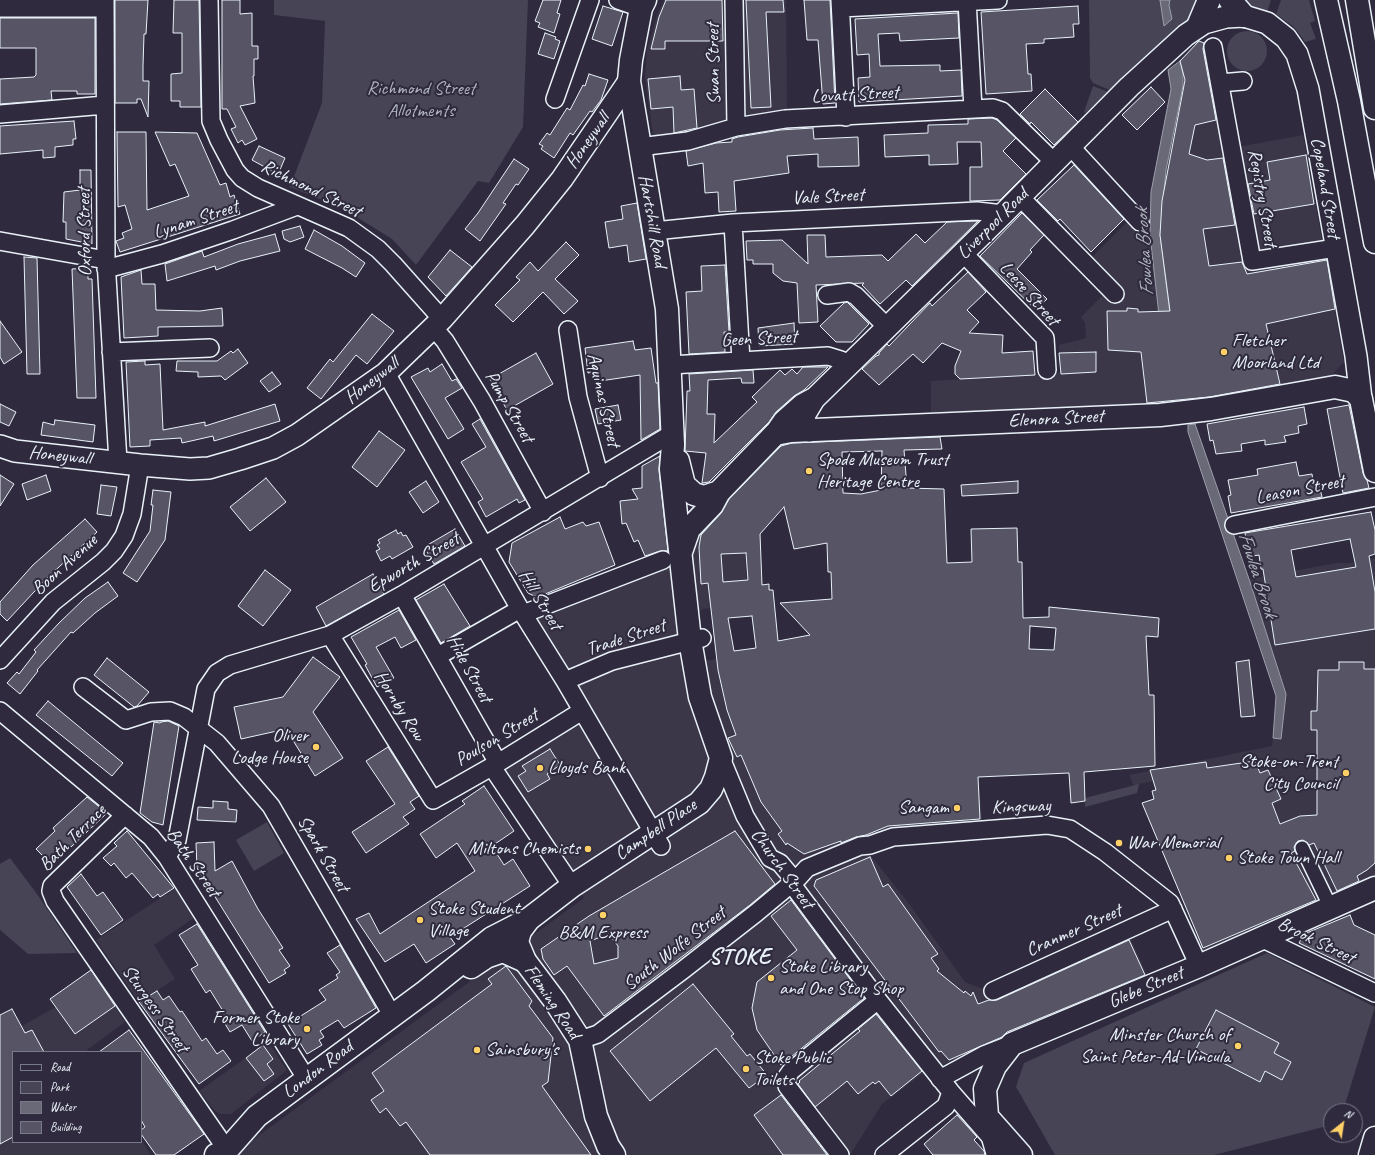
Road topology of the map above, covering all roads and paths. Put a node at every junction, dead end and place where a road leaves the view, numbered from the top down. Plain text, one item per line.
1 (209, 0) edge
2 (590, 0) edge
3 (618, 0) edge
4 (734, 0) edge
5 (998, 0) edge
6 (1209, 0) edge
7 (1230, 0) edge
8 (1315, 0) edge
9 (1326, 0) edge
10 (1358, 0) edge
11 (967, 1) edge
12 (105, 4) edge
13 (643, 4) edge
14 (840, 4) edge
15 (0, 8) edge
16 (1244, 16) junction
17 (1198, 26) junction
18 (1213, 47) dead end
19 (1171, 48) joint
20 (1340, 60) junction
21 (629, 81) junction
22 (1243, 81) dead end
23 (1220, 83) junction
24 (555, 99) dead end
25 (105, 105) junction
26 (1375, 108) edge
27 (973, 109) junction
28 (0, 114) edge
29 (846, 117) junction
30 (736, 127) junction
31 (1070, 146) junction
32 (639, 147) junction
33 (1054, 162) junction
34 (1020, 197) junction
35 (297, 206) junction
36 (1003, 214) junction
37 (1140, 222) dead end
38 (733, 223) junction
39 (654, 231) junction
40 (0, 241) edge
41 (1375, 242) edge
42 (1336, 248) junction
43 (963, 253) junction
44 (106, 265) junction
45 (1115, 294) dead end
46 (827, 295) dead end
47 (437, 323) junction
48 (887, 327) junction
49 (568, 330) dead end
50 (210, 348) dead end
51 (111, 352) junction
52 (1356, 356) junction
53 (741, 361) junction
54 (670, 365) junction
55 (847, 366) junction
56 (1047, 370) dead end
57 (386, 373) junction
58 (1335, 388) junction
59 (814, 399) junction
60 (1361, 399) junction
61 (809, 431) junction
62 (775, 434) junction
63 (673, 439) junction
64 (0, 446) edge
65 (118, 462) junction
66 (140, 465) junction
67 (1375, 471) edge
68 (600, 478) junction
69 (719, 492) junction
70 (1375, 497) edge
71 (543, 512) junction
72 (1234, 525) dead end
73 (689, 530) joint
74 (485, 546) junction
75 (672, 557) junction
76 (402, 595) junction
77 (521, 612) junction
78 (330, 635) junction
79 (696, 639) junction
80 (438, 656) junction
81 (0, 660) edge
82 (565, 681) junction
83 (83, 687) dead end
84 (0, 711) edge
85 (582, 711) junction
86 (197, 728) junction
87 (720, 758) junction
88 (495, 765) junction
89 (433, 800) joint
90 (125, 815) junction
91 (657, 840) junction
92 (1302, 848) dead end
93 (167, 857) junction
94 (795, 880) junction
95 (572, 886) junction
96 (1375, 888) edge
97 (51, 891) joint
98 (1331, 908) junction
99 (1173, 909) junction
100 (529, 919) junction
101 (1261, 938) junction
102 (524, 961) junction
103 (1199, 966) junction
104 (426, 991) junction
105 (993, 991) dead end
106 (1375, 993) edge
107 (878, 1000) junction
108 (392, 1015) junction
109 (580, 1040) junction
110 (1012, 1044) junction
111 (306, 1078) junction
112 (946, 1085) junction
113 (987, 1116) junction
114 (1375, 1138) edge
115 (999, 1150) edge
116 (222, 1153) edge
117 (614, 1155) edge
118 (840, 1155) edge
119 (884, 1155) edge
120 (1021, 1155) edge
121 (1370, 1155) edge

1 - 35 street, Richmond Street
2 - 24 street
3 - 13 street
4 - 30 street, Swan Street
5 - 11 street
6 - 17 main road
7 - 16 main road
8 - 20 main road
9 - 20 main road
10 - 26 main road
11 - 14 street
11 - 27 street
12 - 15 street
12 - 25 street, Oxford Street
13 - 21 main road, Hartshill Road
14 - 29 street
16 - 17 street, Copeland Street
16 - 42 street, Copeland Street
17 - 19 street, Copeland Street
18 - 23 street, Registry Street
19 - 31 street, Liverpool Road
20 - 41 main road
21 - 32 main road, Hartshill Road
21 - 47 street, Honeywall
22 - 23 street
23 - 42 street, Registry Street
25 - 28 street
25 - 44 street, Oxford Street
27 - 29 street, Lovatt Street
27 - 33 street, Lovatt Street
29 - 30 street, Lovatt Street
30 - 32 street, Lovatt Street
31 - 33 street, Liverpool Road
31 - 37 street
32 - 39 main road, Hartshill Road
33 - 34 street, Liverpool Road
34 - 36 street, Liverpool Road
34 - 45 street
35 - 44 street, Lynam Street
35 - 47 street, Richmond Street
36 - 38 street, Vale Street
36 - 43 street, Liverpool Road
38 - 39 street, Vale Street
38 - 53 street
39 - 54 main road, Hartshill Road
40 - 44 street
42 - 52 street, Copeland Street
43 - 48 street, Liverpool Road
43 - 56 street, Leese Street
44 - 51 street, Oxford Street
46 - 48 street
47 - 57 street, Honeywall
47 - 71 street, Pump Street
48 - 55 street, Liverpool Road
49 - 68 street, Aquinas Street
50 - 51 street
51 - 65 street, Oxford Street
52 - 58 street
52 - 60 street, Copeland Street
53 - 54 street, Geen Street
53 - 55 street, Geen Street
54 - 63 main road, Hartshill Road
55 - 59 street, Liverpool Road
57 - 66 street, Honeywall
57 - 74 street, Hill Street
58 - 60 main road, Elenora Street
58 - 61 main road, Elenora Street
59 - 61 street, Liverpool Road
59 - 62 street, Liverpool Road
60 - 67 main road, Copeland Street
61 - 62 main road, Elenora Street
62 - 69 main road, Liverpool Road
63 - 68 street, Epworth Street
63 - 69 main road, Hartshill Road
63 - 75 main road, Hartshill Road
64 - 65 street, Honeywall
65 - 66 street, Honeywall
66 - 81 street, Boon Avenue
68 - 71 street, Epworth Street
69 - 73 main road, Liverpool Road
70 - 72 street, Leason Street
71 - 74 street, Epworth Street
73 - 75 main road, Church Street
74 - 76 street, Epworth Street
74 - 77 street, Hill Street
75 - 77 street
75 - 79 main road, Church Street
76 - 78 street, Epworth Street
76 - 80 street, Hide Street
77 - 80 street
77 - 82 street, Hill Street
78 - 86 street, Epworth Street
78 - 89 street, Hornby Row
79 - 82 street, Trade Street
79 - 87 main road, Church Street
80 - 88 street, Hide Street
82 - 85 street, Hill Street
83 - 86 street, Spark Street
84 - 90 street, Bath Street
85 - 88 street, Poulson Street
85 - 91 street, Hill Street
86 - 93 street, Epworth Street
86 - 108 street, Spark Street
87 - 91 main road, Campbell Place
87 - 94 street, Church Street
88 - 89 street, Poulson Street
88 - 95 street, Hide Street
90 - 93 street, Bath Street
90 - 97 street, Bath Terrace
91 - 95 main road, Campbell Place
92 - 98 street
93 - 111 street, Bath Street
94 - 99 street, Kingsway
94 - 107 street, Church Street
94 - 109 street, South Wolfe Street
95 - 100 main road, London Road
96 - 98 main road, Glebe Street
97 - 116 street, Sturgess Street
98 - 101 main road, Glebe Street
99 - 103 street, Kingsway
99 - 105 street, Cranmer Street
100 - 102 main road, Fleming Road
100 - 104 main road, London Road
101 - 103 main road, Glebe Street
101 - 106 street, Brook Street
102 - 104 main road, London Road
102 - 109 main road, Fleming Road
103 - 110 main road, Glebe Street
104 - 108 main road, London Road
107 - 112 street, Church Street
107 - 118 street
108 - 111 main road, London Road
109 - 117 main road, Fleming Road
110 - 112 street
110 - 113 main road, Glebe Street
111 - 116 main road, London Road
112 - 115 street, Church Street
112 - 119 street
113 - 115 main road, Glebe Street
113 - 120 main road
114 - 121 main road

